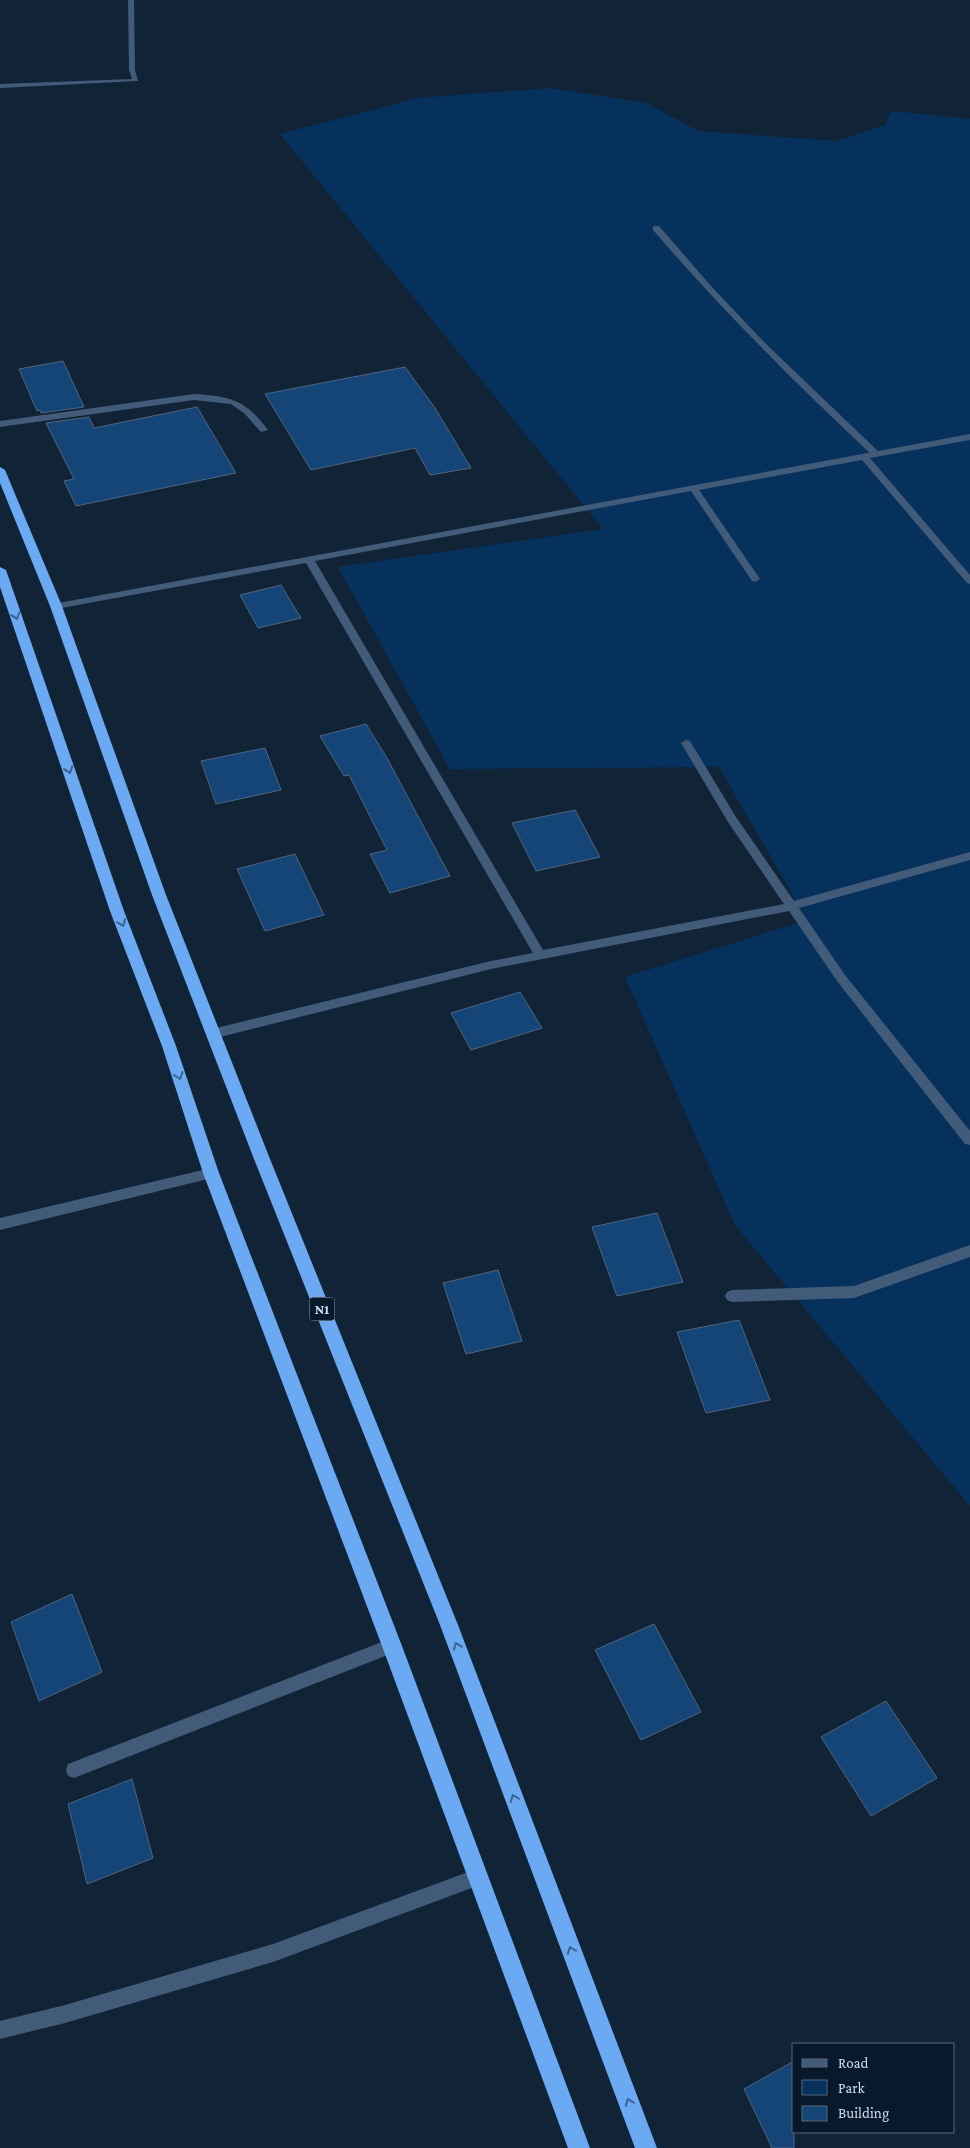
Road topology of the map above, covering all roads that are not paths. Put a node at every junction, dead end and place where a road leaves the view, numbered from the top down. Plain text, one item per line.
1 (131, 0) edge
2 (0, 86) edge
3 (656, 228) dead end
4 (0, 424) edge
5 (264, 430) dead end
6 (970, 437) edge
7 (876, 454) junction
8 (864, 457) junction
9 (2, 480) edge
10 (693, 488) junction
11 (309, 559) junction
12 (0, 570) edge
13 (755, 579) dead end
14 (970, 581) edge
15 (56, 606) junction
16 (686, 743) dead end
17 (970, 856) edge
18 (792, 906) junction
19 (540, 955) junction
20 (212, 1034) junction
21 (970, 1140) edge
22 (211, 1173) junction
23 (0, 1224) edge
24 (970, 1251) edge
25 (732, 1296) dead end
26 (392, 1646) junction
27 (74, 1770) dead end
28 (479, 1877) junction
29 (0, 2030) edge
30 (579, 2148) edge
31 (646, 2148) edge

1 - 2 street
3 - 7 street
4 - 5 street
6 - 7 street
7 - 8 street
8 - 10 street
8 - 14 street
9 - 15 highway, N1
10 - 11 street
10 - 13 street
11 - 15 street
11 - 19 street
12 -> 22 highway
15 - 20 highway, N1
16 - 18 street
17 - 18 street
18 - 19 street
18 - 21 street
19 - 20 street
31 -> 20 highway, N1
22 - 23 street
22 - 26 highway
24 - 25 street
26 - 27 street
26 - 28 highway
28 - 29 street
28 - 30 highway

